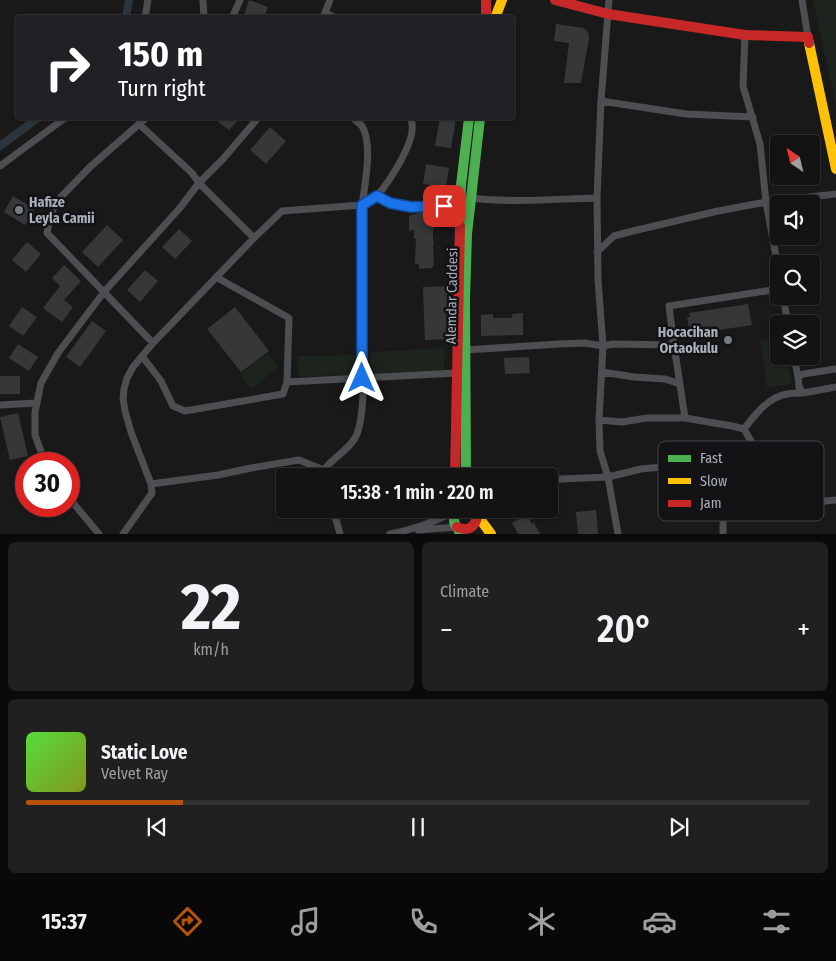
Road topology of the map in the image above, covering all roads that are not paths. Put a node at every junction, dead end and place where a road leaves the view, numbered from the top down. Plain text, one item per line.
1 (148, 0) edge
2 (203, 0) edge
3 (240, 0) edge
4 (330, 0) edge
5 (486, 0) edge
6 (502, 0) edge
7 (555, 0) edge
8 (609, 0) edge
9 (802, 0) edge
10 (608, 14) junction
11 (146, 15) edge
12 (204, 15) edge
13 (233, 15) edge
14 (324, 15) edge
15 (486, 15) edge
16 (497, 15) edge
17 (745, 35) junction
18 (808, 37) junction
19 (600, 101) junction
20 (752, 117) junction
21 (62, 120) edge
22 (144, 120) edge
23 (256, 120) edge
24 (355, 120) edge
25 (412, 120) edge
26 (469, 120) edge
27 (480, 120) edge
28 (139, 124) junction
29 (0, 166) edge
30 (836, 169) edge
31 (200, 183) junction
32 (836, 194) edge
33 (377, 196) junction
34 (471, 198) junction
35 (597, 198) junction
36 (766, 202) junction
37 (362, 205) junction
38 (460, 206) junction
39 (254, 238) junction
40 (597, 252) junction
41 (776, 255) edge
42 (216, 277) junction
43 (770, 290) edge
44 (104, 292) junction
45 (153, 343) junction
46 (674, 345) junction
47 (603, 346) junction
48 (465, 350) junction
49 (142, 356) junction
50 (796, 365) edge
51 (836, 369) edge
52 (602, 372) junction
53 (456, 373) junction
54 (798, 377) junction
55 (362, 378) junction
56 (287, 382) junction
57 (680, 384) junction
58 (836, 387) edge
59 (803, 393) junction
60 (36, 404) junction
61 (0, 405) edge
62 (685, 418) junction
63 (599, 420) junction
64 (744, 430) junction
65 (750, 441) edge
66 (41, 452) edge
67 (658, 467) edge
68 (315, 468) edge
69 (327, 468) edge
70 (456, 468) edge
71 (466, 468) edge
72 (608, 477) junction
73 (558, 480) edge
74 (151, 484) junction
75 (80, 512) edge
76 (335, 518) edge
77 (440, 518) edge
78 (452, 518) edge
79 (476, 518) edge
80 (481, 518) edge
81 (723, 521) edge
82 (410, 530) junction
83 (458, 530) edge
84 (97, 533) edge
85 (123, 534) edge
86 (340, 534) edge
87 (390, 534) edge
88 (491, 534) edge
89 (618, 534) edge
90 (723, 534) edge

1 - 11 street
2 - 12 street
3 - 13 street
4 - 14 street
5 - 15 main road
6 - 16 main road
7 - 10 main road
8 - 10 street
9 - 18 street
10 - 17 main road
10 - 19 street
17 - 18 main road
17 - 20 street
18 - 30 main road
19 - 20 street
19 - 35 street
20 - 36 street
21 - 29 street
22 - 28 street
23 - 31 street
24 - 37 street
25 - 33 street
26 - 38 main road, Alemdar Caddesi
27 - 34 main road, Alemdar Caddesi
28 - 31 street
28 - 44 street
31 - 39 street
31 - 44 street
32 - 36 street
33 - 37 street
33 - 38 street
34 - 35 street
34 - 48 main road, Alemdar Caddesi
35 - 40 street
36 - 40 street
36 - 41 street
37 - 39 street
37 - 55 street
38 - 53 main road, Alemdar Caddesi
39 - 42 street
40 - 47 street
42 - 45 street
42 - 56 street
43 - 46 street
44 - 45 street
44 - 60 street
45 - 49 street
46 - 47 street
46 - 57 street
47 - 48 street
47 - 52 street
48 - 71 main road, Alemdar Caddesi
49 - 56 street
49 - 74 street
50 - 54 street
51 - 54 street
52 - 57 street
52 - 63 street
53 - 55 street
53 - 70 main road, Alemdar Caddesi
54 - 59 street
55 - 56 street
55 - 69 street
57 - 62 street
58 - 59 street
59 - 64 street
60 - 61 street
60 - 66 street
62 - 63 street
62 - 64 street
63 - 72 street
64 - 65 street
67 - 72 street
68 - 74 street
72 - 73 street
72 - 89 street
74 - 85 street
75 - 84 street
76 - 86 street
77 - 82 street
78 - 83 main road
79 - 83 main road
80 - 88 main road
81 - 90 street
82 - 83 street
82 - 87 street

